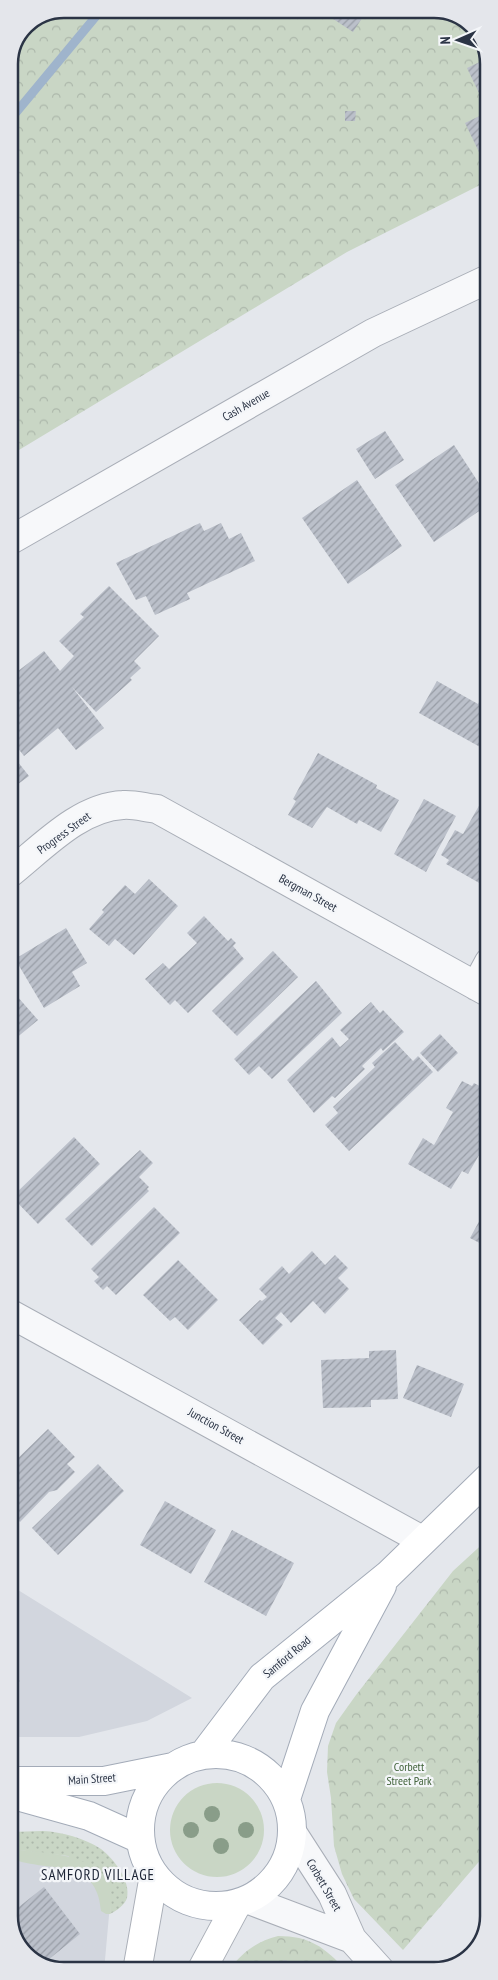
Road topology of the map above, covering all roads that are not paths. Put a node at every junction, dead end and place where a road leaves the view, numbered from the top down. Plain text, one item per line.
1 (480, 283) edge
2 (18, 536) edge
3 (124, 804) joint
4 (18, 867) edge
5 (480, 988) edge
6 (18, 1318) edge
7 (480, 1485) edge
8 (422, 1540) junction
9 (388, 1575) junction
10 (203, 1755) junction
11 (172, 1767) junction
12 (18, 1781) edge
13 (18, 1796) edge
14 (286, 1799) junction
15 (292, 1832) junction
16 (140, 1839) junction
17 (154, 1875) junction
18 (243, 1902) junction
19 (343, 1949) junction
20 (138, 1962) edge
21 (206, 1962) edge
22 (366, 1962) edge

1 - 2 street, Cash Avenue
3 - 4 street, Progress Street
3 - 5 street, Bergman Street
6 - 8 street, Junction Street
7 - 8 main road, Samford Road
8 - 9 main road, Samford Road
9 - 10 main road, Samford Road
9 - 14 main road, Samford Road
10 - 11 main road
10 - 14 main road
11 - 12 main road, Main Street
11 - 16 main road
13 - 16 main road
14 - 15 main road
15 - 18 main road
15 - 19 street, Corbett Street
16 - 17 main road
17 - 18 main road
17 - 20 main road
18 - 19 street, Corbett Street
18 - 21 main road
19 - 22 street, Corbett Street

